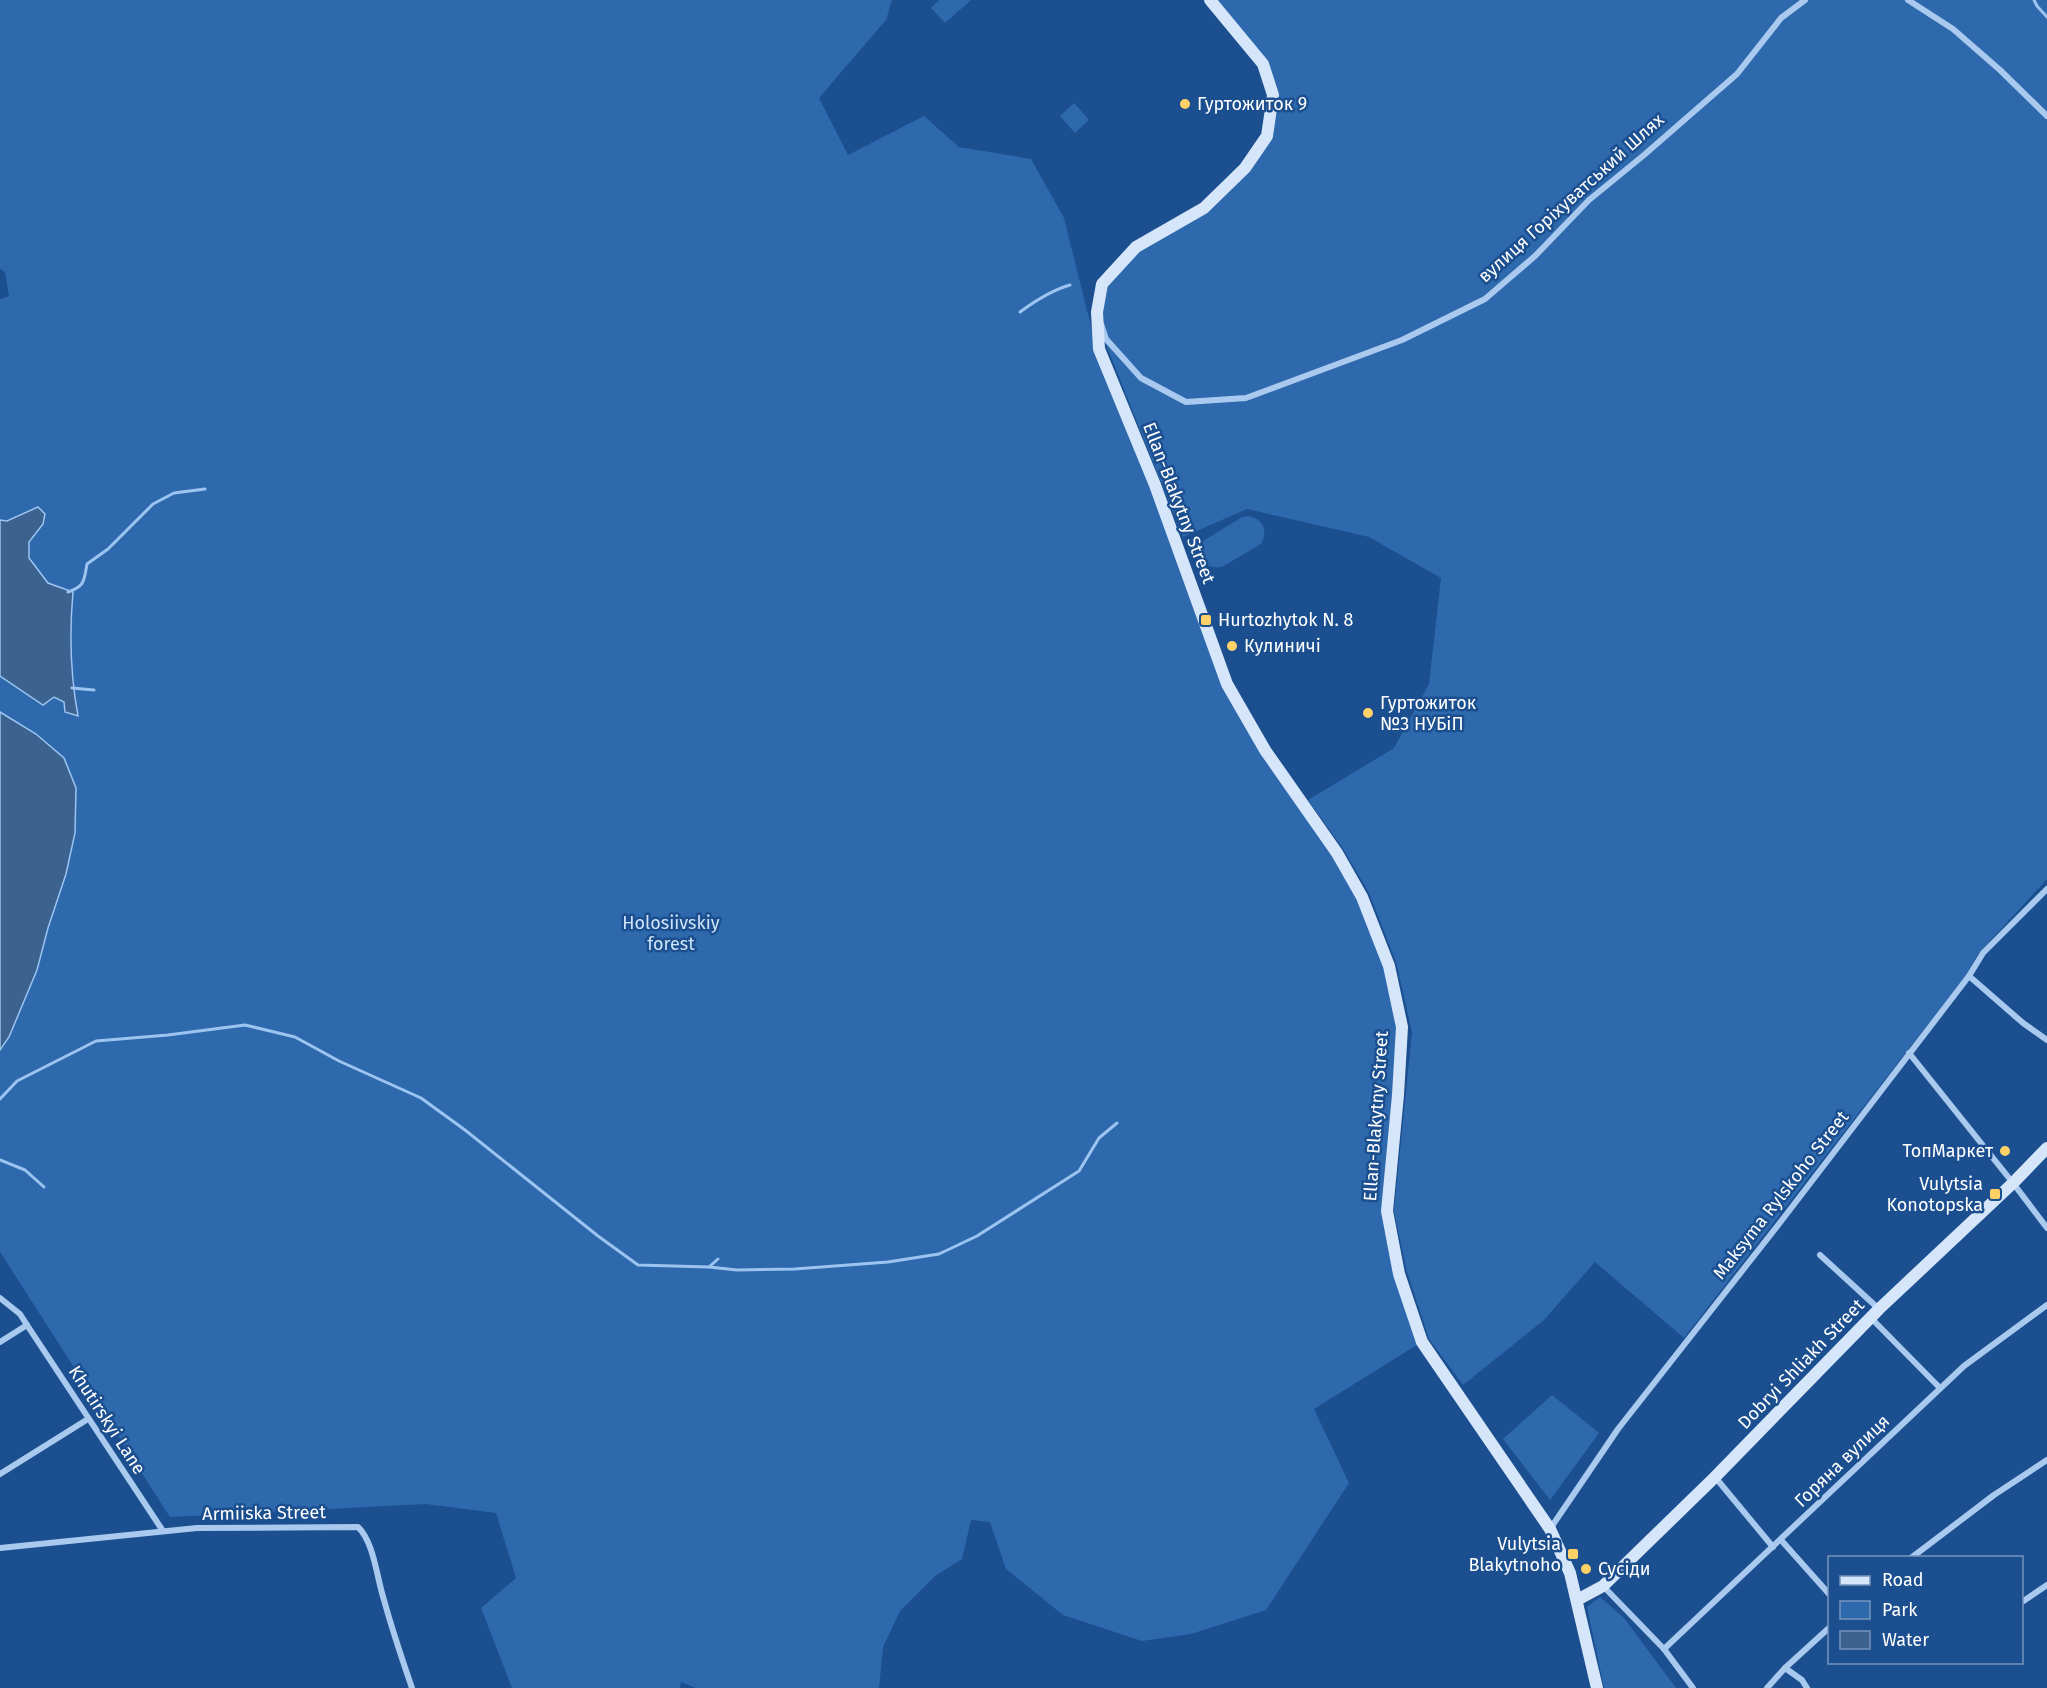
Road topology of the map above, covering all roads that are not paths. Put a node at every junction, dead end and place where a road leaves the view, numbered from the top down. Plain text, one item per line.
1 (1210, 0) edge
2 (1806, 0) edge
3 (1908, 0) edge
4 (2047, 116) edge
5 (1097, 312) junction
6 (2047, 890) edge
7 (1969, 976) junction
8 (2047, 1041) edge
9 (1910, 1053) junction
10 (2047, 1148) edge
11 (2013, 1183) junction
12 (2047, 1228) edge
13 (1821, 1255) dead end
14 (0, 1298) edge
15 (2047, 1305) edge
16 (1875, 1314) junction
17 (27, 1325) junction
18 (0, 1342) edge
19 (1940, 1388) junction
20 (88, 1419) junction
21 (2047, 1460) edge
22 (0, 1474) edge
23 (1715, 1478) junction
24 (1550, 1529) junction
25 (163, 1531) junction
26 (1781, 1540) junction
27 (1773, 1547) junction
28 (0, 1548) edge
29 (1912, 1556) edge
30 (2047, 1585) edge
31 (1603, 1586) junction
32 (1828, 1593) edge
33 (1577, 1600) junction
34 (2023, 1601) edge
35 (1828, 1629) edge
36 (1664, 1648) junction
37 (1785, 1668) junction
38 (412, 1688) edge
39 (1598, 1688) edge
40 (1694, 1688) edge
41 (1767, 1688) edge
42 (1807, 1688) edge

1 - 5 street
2 - 5 street, вулиця Горіхуватський Шлях
3 - 4 street
5 - 24 street, Ellan-Blakytny Street
6 - 7 street, Maksyma Rylskoho Street
7 - 8 street
7 - 9 street, Maksyma Rylskoho Street
9 - 11 street
9 - 24 street, Maksyma Rylskoho Street
10 - 11 street, Dobryi Shliakh Street
11 - 12 street
11 - 16 street, Dobryi Shliakh Street
13 - 16 street
14 - 17 street, Khutirskyi Lane
15 - 19 street, Горяна вулиця
16 - 19 street
16 - 23 street, Dobryi Shliakh Street
17 - 18 street
17 - 20 street, Khutirskyi Lane
19 - 26 street, Горяна вулиця
20 - 22 street
20 - 25 street, Khutirskyi Lane
21 - 29 street
23 - 27 street
23 - 31 street, Dobryi Shliakh Street
24 - 33 street, Ellan-Blakytny Street
25 - 28 street, Armiiska Street
25 - 38 street, Armiiska Street
26 - 27 street, Горяна вулиця
26 - 32 street
27 - 36 street, Горяна вулиця
30 - 34 street
31 - 33 street, Dobryi Shliakh Street
31 - 36 street
33 - 39 street, Ellan-Blakytny Street
35 - 37 street
36 - 40 street
37 - 41 street
37 - 42 street

